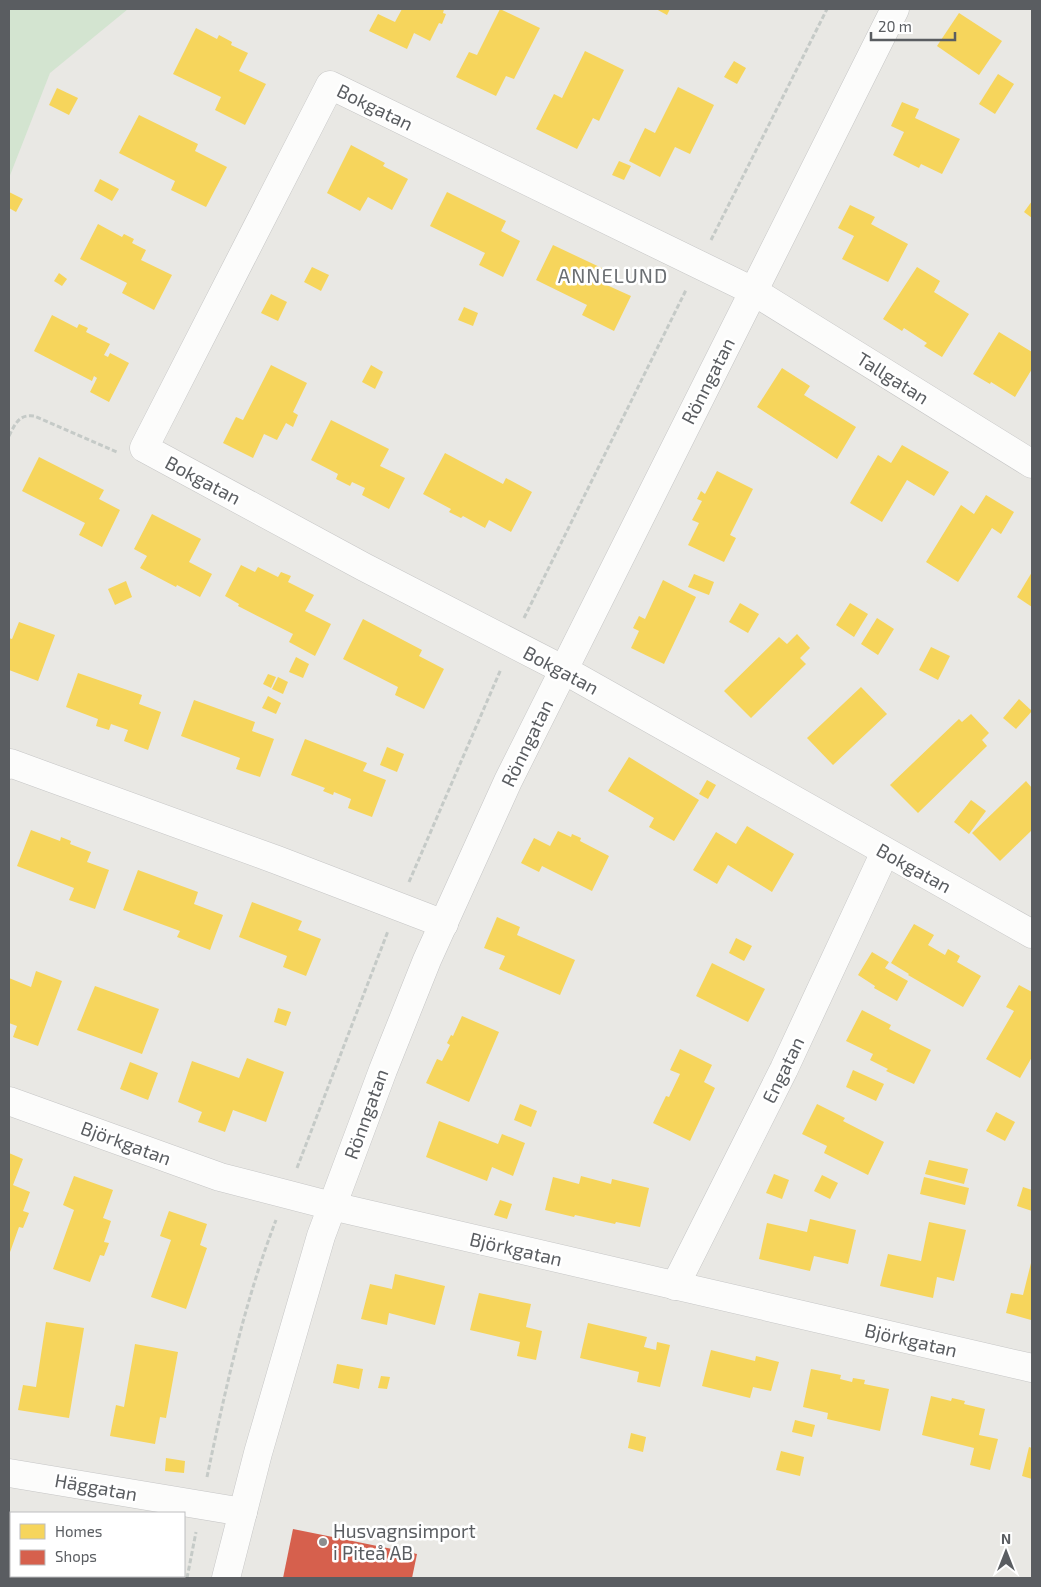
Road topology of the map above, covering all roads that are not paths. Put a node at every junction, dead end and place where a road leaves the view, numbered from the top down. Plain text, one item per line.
1 (895, 9) edge
2 (753, 291) junction
3 (1032, 464) edge
4 (564, 670) junction
5 (9, 765) edge
6 (886, 852) junction
7 (444, 924) junction
8 (1032, 934) edge
9 (9, 1101) edge
10 (332, 1206) junction
11 (675, 1286) junction
12 (1032, 1368) edge
13 (9, 1473) edge
14 (243, 1512) junction
15 (226, 1578) edge

1 - 2 street, Rönngatan
2 - 3 street, Tallgatan
2 - 4 street, Rönngatan
2 - 4 street, Bokgatan
4 - 6 street, Bokgatan
4 - 7 street, Rönngatan
5 - 7 street
6 - 8 street, Bokgatan
6 - 11 street, Engatan
7 - 10 street, Rönngatan
9 - 10 street, Björkgatan
10 - 11 street, Björkgatan
10 - 14 street, Rönngatan
11 - 12 street, Björkgatan
13 - 14 street, Häggatan
14 - 15 street, Rönngatan

